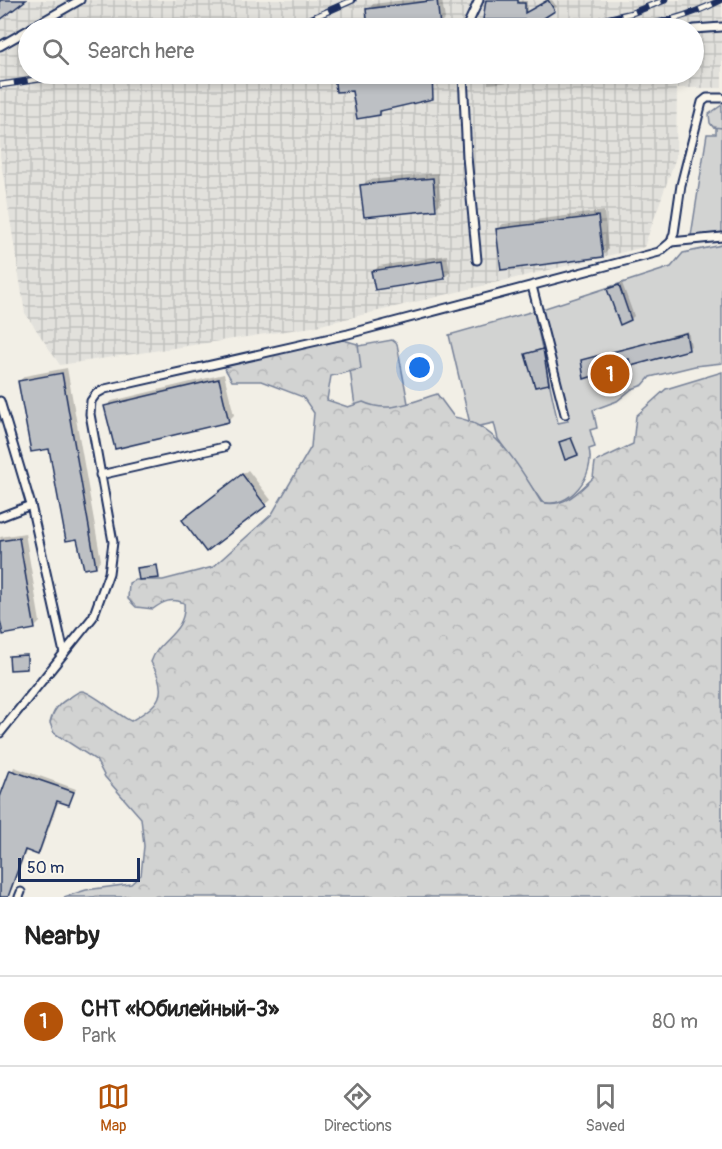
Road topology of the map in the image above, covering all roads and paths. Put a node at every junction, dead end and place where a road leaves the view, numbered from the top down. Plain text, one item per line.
1 (80, 0) edge
2 (478, 0) edge
3 (49, 18) edge
4 (470, 18) edge
5 (722, 27) edge
6 (704, 28) edge
7 (18, 36) edge
8 (0, 46) edge
9 (463, 84) edge
10 (722, 98) edge
11 (722, 237) edge
12 (671, 242) junction
13 (477, 260) dead end
14 (532, 286) junction
15 (0, 401) edge
16 (564, 414) dead end
17 (224, 447) dead end
18 (100, 475) junction
19 (32, 505) junction
20 (0, 517) edge
21 (64, 653) junction
22 (0, 733) edge

1 - 3 lane
2 - 4 lane
5 - 6 lane
7 - 8 lane
9 - 13 lane
10 - 12 lane
11 - 12 lane
12 - 14 lane
14 - 16 lane
14 - 18 lane
15 - 19 lane
17 - 18 lane
18 - 21 lane
19 - 20 lane
19 - 21 lane
21 - 22 lane

